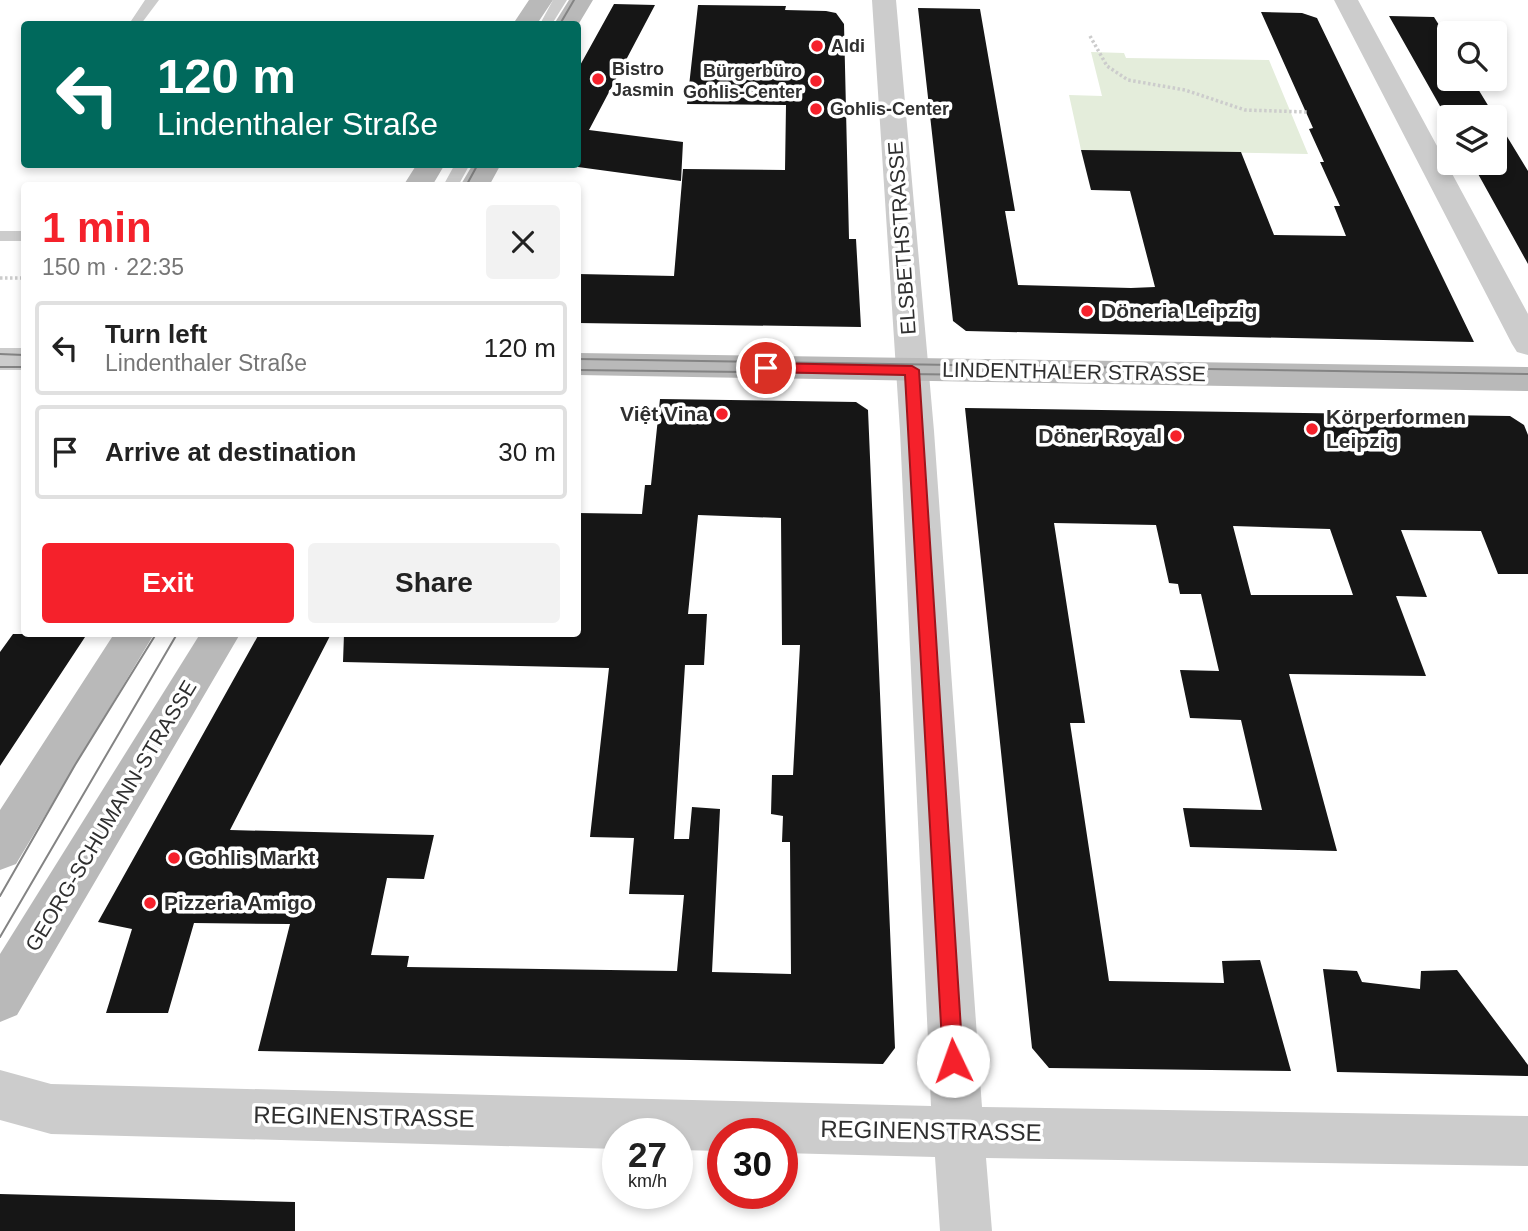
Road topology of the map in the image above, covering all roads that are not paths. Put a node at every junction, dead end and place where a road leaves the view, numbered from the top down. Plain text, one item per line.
1 (152, 0) edge
2 (541, 0) edge
3 (560, 0) edge
4 (581, 0) edge
5 (884, 0) edge
6 (1346, 0) edge
7 (137, 21) edge
8 (527, 21) edge
9 (548, 21) edge
10 (568, 21) edge
11 (0, 236) edge
12 (21, 236) edge
13 (1528, 344) edge
14 (0, 359) edge
15 (21, 359) edge
16 (581, 364) edge
17 (912, 370) junction
18 (1528, 379) edge
19 (133, 637) edge
20 (219, 637) edge
21 (0, 849) edge
22 (0, 998) edge
23 (0, 1095) edge
24 (958, 1132) junction
25 (1528, 1141) edge
26 (967, 1231) edge

1 - 7 lane
2 - 8 main road
3 - 9 lane
4 - 10 main road
5 - 17 street, ELSBETHSTRASSE
6 - 13 street
11 - 12 lane
14 - 15 street
16 - 17 main road, LINDENTHALER STRASSE
17 - 18 main road, LINDENTHALER STRASSE
17 - 24 street, ELSBETHSTRASSE
19 - 21 main road
20 - 22 main road, GEORG-SCHUMANN-STRASSE
23 - 24 street, REGINENSTRASSE
24 - 25 street, REGINENSTRASSE
24 - 26 street, ELSBETHSTRASSE

